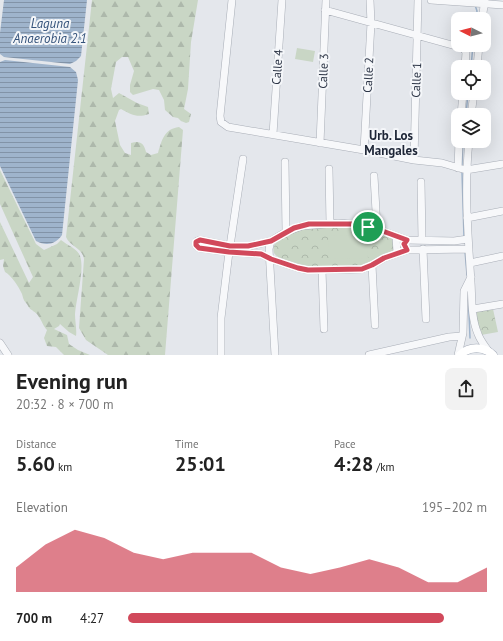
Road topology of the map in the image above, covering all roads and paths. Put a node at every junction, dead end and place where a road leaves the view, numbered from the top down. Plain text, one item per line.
1 (232, 0) edge
2 (282, 0) edge
3 (326, 0) edge
4 (370, 0) edge
5 (418, 0) edge
6 (431, 0) edge
7 (484, 1) edge
8 (503, 5) edge
9 (325, 10) junction
10 (483, 12) edge
11 (371, 23) junction
12 (418, 35) junction
13 (465, 60) edge
14 (273, 134) junction
15 (320, 143) junction
16 (460, 148) edge
17 (467, 148) edge
18 (364, 150) junction
19 (243, 159) dead end
20 (414, 160) junction
21 (285, 162) dead end
22 (503, 164) edge
23 (329, 169) dead end
24 (462, 169) junction
25 (374, 176) dead end
26 (421, 182) dead end
27 (503, 211) edge
28 (468, 218) junction
29 (330, 224) junction
30 (377, 229) junction
31 (286, 232) junction
32 (396, 237) junction
33 (407, 240) junction
34 (422, 240) junction
35 (271, 241) junction
36 (261, 244) junction
37 (466, 244) junction
38 (230, 249) junction
39 (423, 249) junction
40 (407, 250) junction
41 (397, 252) junction
42 (261, 254) junction
43 (503, 256) edge
44 (271, 259) junction
45 (470, 263) junction
46 (372, 265) junction
47 (322, 270) junction
48 (471, 277) junction
49 (503, 304) edge
50 (473, 309) junction
51 (426, 319) dead end
52 (375, 325) dead end
53 (324, 328) dead end
54 (462, 336) junction
55 (0, 343) edge
56 (493, 354) edge
57 (8, 355) edge
58 (220, 355) edge
59 (275, 355) edge
60 (369, 355) edge
61 (459, 355) edge

1 - 14 street
2 - 14 street, Calle 4
3 - 9 street, Calle 3
4 - 11 street, Calle 2
5 - 12 street, Calle 1
6 - 7 street
7 - 8 street
7 - 10 street
9 - 11 street
9 - 15 street, Calle 3
11 - 12 street
11 - 18 street, Calle 2
12 - 13 street
12 - 20 street, Calle 1
14 - 15 street
15 - 18 street
16 - 24 street
17 - 24 street
18 - 20 street
19 - 38 street
20 - 24 street
21 - 31 street
22 - 24 street
23 - 29 street
24 - 28 street
25 - 30 street
26 - 34 street
27 - 28 street
28 - 37 street
29 - 30 street
29 - 31 street
30 - 32 street
31 - 35 street
32 - 33 street
32 - 41 street
33 - 34 street
33 - 40 street
34 - 37 street
35 - 36 street
35 - 44 street
36 - 38 street
36 - 42 street
37 - 39 street
37 - 45 street
38 - 42 street
38 - 58 street
39 - 40 street
39 - 51 street
40 - 41 street
41 - 46 street
42 - 44 street
43 - 45 street
44 - 47 street
44 - 59 street
45 - 48 street
46 - 47 street
46 - 52 street
47 - 53 street
48 - 50 street
48 - 54 street
49 - 50 street
50 - 56 street
54 - 60 street
54 - 61 street
55 - 57 street
56 - 61 main road

